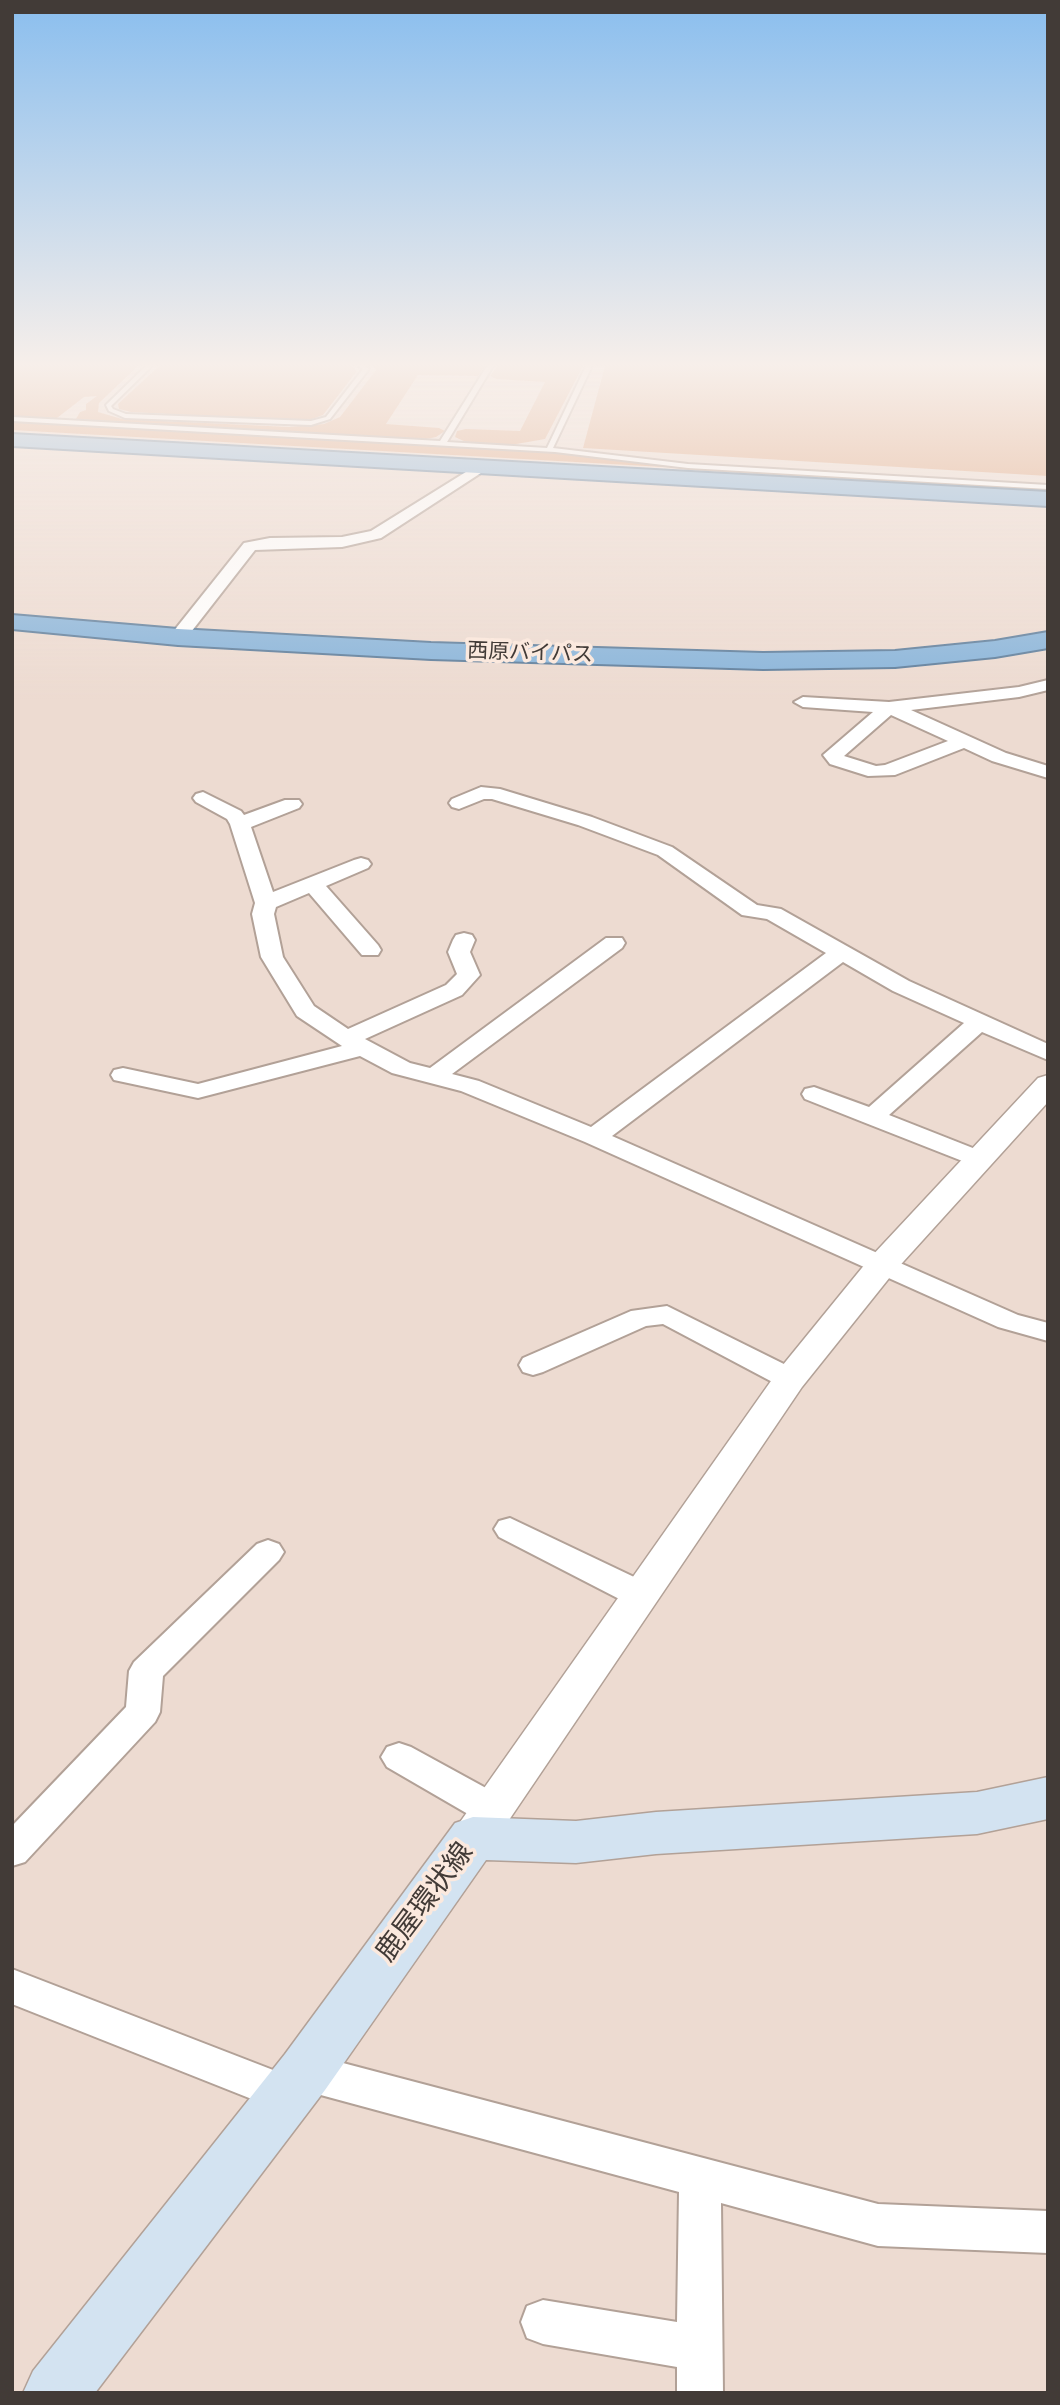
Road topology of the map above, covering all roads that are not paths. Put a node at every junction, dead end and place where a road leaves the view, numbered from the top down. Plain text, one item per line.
1 (463, 478) edge
2 (692, 478) edge
3 (898, 478) edge
4 (1048, 487) edge
5 (1048, 499) edge
6 (12, 622) edge
7 (178, 637) junction
8 (1048, 640) edge
9 (1048, 685) edge
10 (803, 702) dead end
11 (889, 707) junction
12 (964, 741) junction
13 (1048, 772) edge
14 (203, 798) dead end
15 (459, 803) dead end
16 (292, 804) dead end
17 (240, 824) junction
18 (361, 864) dead end
19 (313, 884) junction
20 (266, 903) junction
21 (464, 940) dead end
22 (614, 943) dead end
23 (370, 950) dead end
24 (841, 953) junction
25 (979, 1022) junction
26 (354, 1044) junction
27 (1048, 1053) edge
28 (123, 1074) dead end
29 (433, 1077) junction
30 (1048, 1084) edge
31 (814, 1094) dead end
32 (872, 1117) junction
33 (594, 1137) junction
34 (979, 1159) junction
35 (882, 1265) junction
36 (1048, 1332) edge
37 (533, 1365) dead end
38 (790, 1378) junction
39 (510, 1528) dead end
40 (268, 1552) dead end
41 (641, 1595) junction
42 (399, 1757) dead end
43 (1048, 1798) edge
44 (483, 1824) junction
45 (12, 1851) edge
46 (12, 1986) edge
47 (296, 2083) junction
48 (701, 2177) junction
49 (1048, 2232) edge
50 (543, 2322) dead end
51 (699, 2347) junction
52 (68, 2388) edge
53 (700, 2393) edge

1 - 7 street
2 - 5 highway
3 - 4 lane
6 - 7 highway, 西原バイパス
7 - 8 highway, 西原バイパス
9 - 11 street
10 - 11 street
11 - 12 street
11 - 12 street
12 - 13 street
14 - 17 street
15 - 24 street
16 - 17 street
17 - 20 street
18 - 19 street
19 - 20 street
19 - 23 street
20 - 26 street
21 - 26 street
22 - 29 street
24 - 25 street
24 - 33 street
25 - 27 street
25 - 32 street
26 - 28 street
26 - 29 street
29 - 33 street
30 - 34 street
31 - 32 street
32 - 34 street
33 - 35 street
34 - 35 street
35 - 36 street
35 - 38 street
37 - 38 street
38 - 41 street
39 - 41 street
40 - 45 street
41 - 44 street
42 - 44 street
43 - 44 main road, 鹿屋環状線
44 - 47 main road, 鹿屋環状線
46 - 47 street
47 - 48 street
47 - 52 main road, 鹿屋環状線
48 - 49 street
48 - 51 street
50 - 51 street
51 - 53 street

